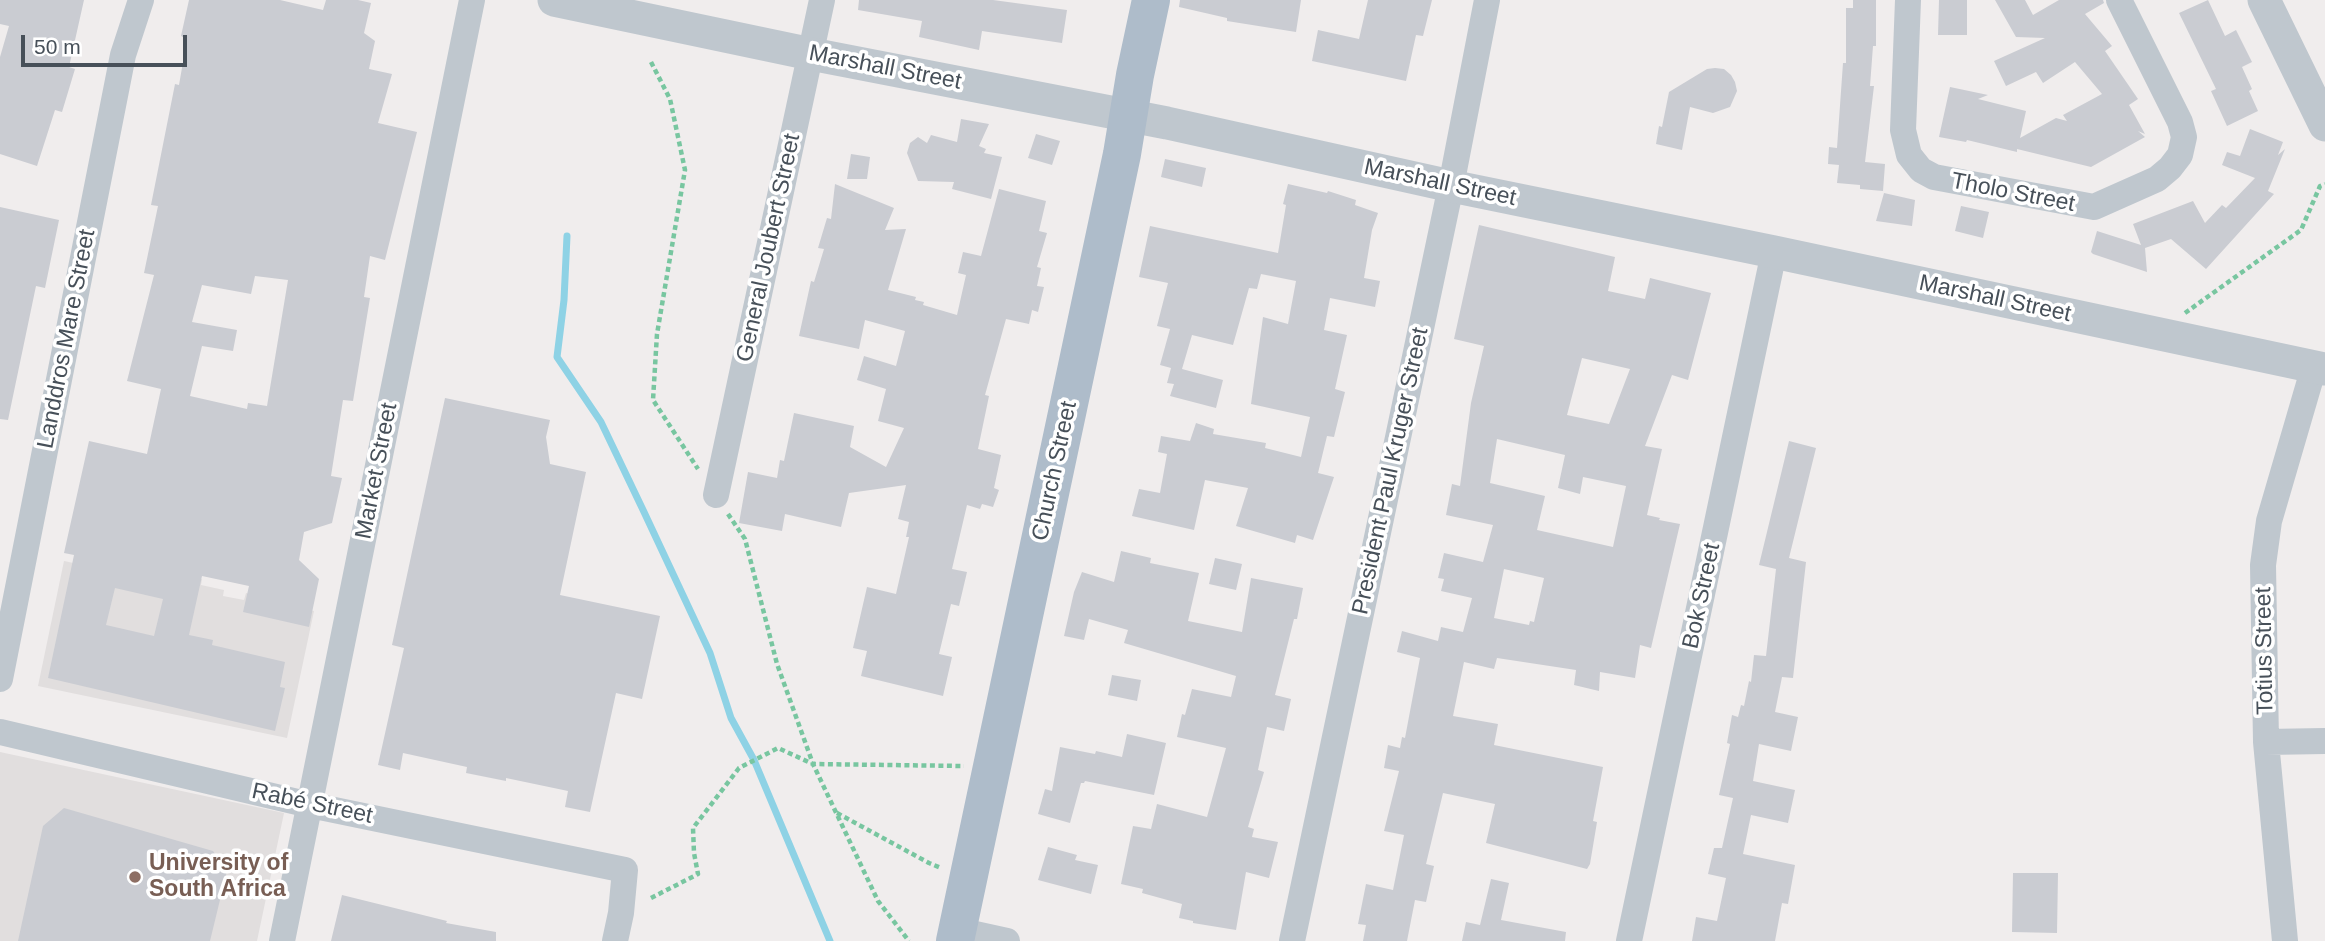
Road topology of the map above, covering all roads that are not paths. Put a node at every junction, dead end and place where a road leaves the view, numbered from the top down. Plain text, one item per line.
1 (141, 0) edge
2 (472, 0) edge
3 (554, 0) edge
4 (822, 0) edge
5 (1150, 0) edge
6 (1487, 0) edge
7 (1908, 0) edge
8 (2119, 0) edge
9 (2264, 0) edge
10 (811, 54) junction
11 (1128, 115) junction
12 (2325, 125) edge
13 (1451, 186) junction
14 (1774, 252) junction
15 (2321, 364) edge
16 (716, 495) road end
17 (0, 679) edge
18 (0, 732) edge
19 (2325, 741) edge
20 (2266, 743) junction
21 (310, 805) junction
22 (956, 935) edge
23 (282, 941) edge
24 (615, 941) edge
25 (1007, 941) edge
26 (1293, 941) edge
27 (1629, 941) edge
28 (2284, 941) edge

1 - 17 street, Landdros Mare Street
2 - 21 street, Market Street
3 - 10 street, Marshall Street
4 - 10 street, General Joubert Street
5 - 11 main road, Church Street
6 - 13 street, President Paul Kruger Street
7 - 8 street, Tholo Street
9 - 12 street
10 - 11 street, Marshall Street
10 - 16 street, General Joubert Street
11 - 13 street, Marshall Street
11 - 22 main road, Church Street
13 - 14 street, Marshall Street
13 - 26 street, President Paul Kruger Street
14 - 15 street, Marshall Street
14 - 27 street, Bok Street
15 - 20 street, Totius Street
18 - 21 street, Rabé Street
19 - 20 street
20 - 28 street, Totius Street
21 - 23 street, Market Street
21 - 24 street, Rabé Street
22 - 25 street

